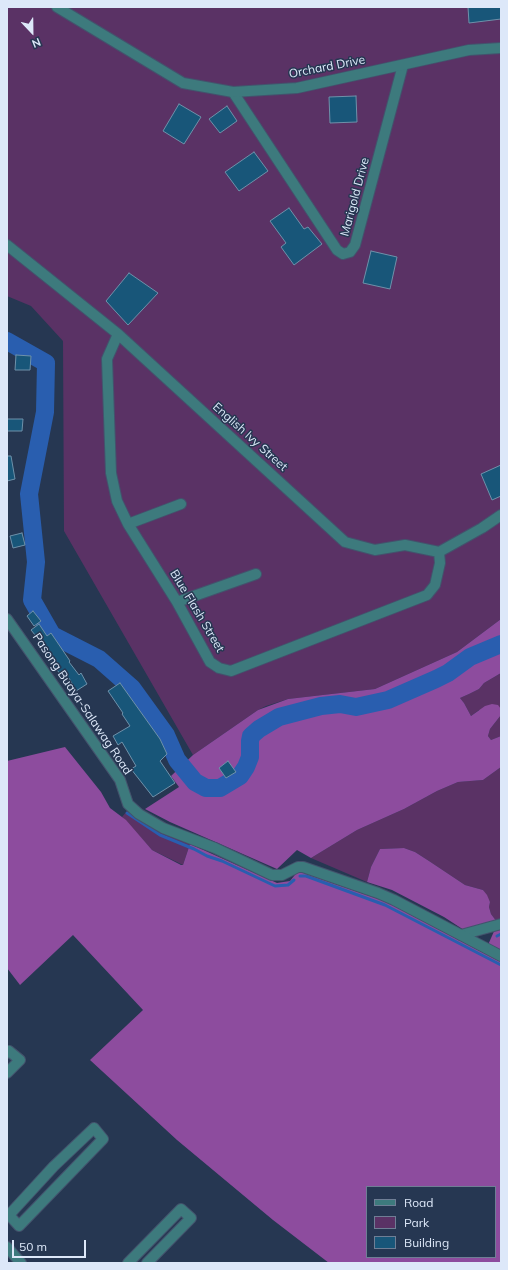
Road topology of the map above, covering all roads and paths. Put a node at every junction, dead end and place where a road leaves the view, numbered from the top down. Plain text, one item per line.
1 (57, 7) edge
2 (501, 48) edge
3 (402, 65) junction
4 (233, 92) junction
5 (7, 245) edge
6 (118, 334) junction
7 (181, 504) dead end
8 (501, 515) edge
9 (128, 524) junction
10 (439, 552) junction
11 (256, 574) dead end
12 (177, 602) junction
13 (7, 619) edge
14 (501, 924) edge
15 (461, 935) junction
16 (501, 956) edge
17 (7, 1053) edge
18 (7, 1073) edge
19 (11, 1224) edge
20 (7, 1248) edge
21 (21, 1263) edge
22 (128, 1263) edge
23 (147, 1263) edge

1 - 4 street, Orchard Drive
2 - 3 street, Orchard Drive
3 - 4 street, Orchard Drive
3 - 4 street, Marigold Drive
5 - 6 street, English Ivy Street
6 - 9 street, Blue Flash Street
6 - 10 street, English Ivy Street
7 - 9 street
8 - 10 street
9 - 12 street, Blue Flash Street
10 - 12 street, Blue Flash Street
11 - 12 street
13 - 15 street, Pasong Buaya-Salawag Road
14 - 15 street
15 - 16 street, Pasong Buaya-Salawag Road
17 - 18 street
19 - 19 street
20 - 21 street
22 - 23 street

